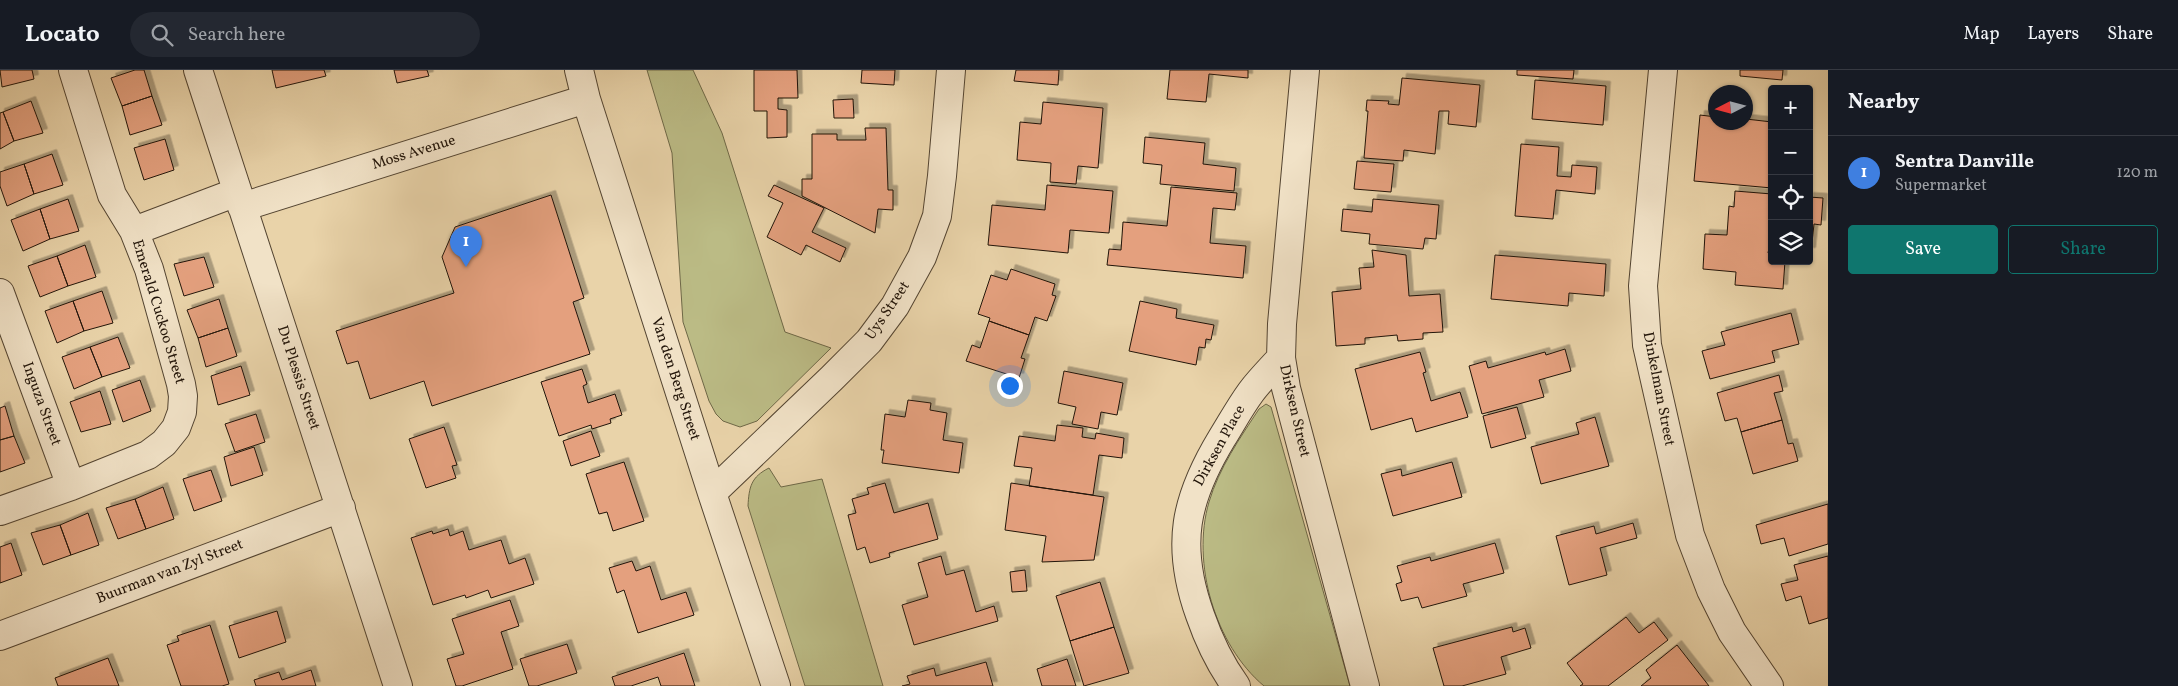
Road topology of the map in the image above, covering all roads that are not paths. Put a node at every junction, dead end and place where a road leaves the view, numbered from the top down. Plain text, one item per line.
1 (73, 70) edge
2 (198, 70) edge
3 (578, 70) edge
4 (951, 70) edge
5 (1305, 70) edge
6 (1663, 70) edge
7 (586, 99) junction
8 (239, 200) junction
9 (134, 231) junction
10 (0, 293) edge
11 (1281, 358) junction
12 (71, 486) junction
13 (712, 493) junction
14 (341, 508) junction
15 (0, 511) edge
16 (0, 636) edge
17 (398, 686) edge
18 (776, 686) edge
19 (1236, 686) edge
20 (1366, 686) edge
21 (1768, 686) edge

1 - 9 street, Emerald Cuckoo Street
2 - 8 street, Du Plessis Street
3 - 7 street, Van den Berg Street
4 - 13 street, Uys Street
5 - 11 street, Dirksen Street
6 - 21 street, Dinkelman Street
7 - 8 street, Moss Avenue
7 - 13 street, Van den Berg Street
8 - 9 street, Moss Avenue
8 - 14 street, Du Plessis Street
9 - 12 street, Emerald Cuckoo Street
10 - 12 street, Inguza Street
11 - 19 street, Dirksen Place
11 - 20 street, Dirksen Street
12 - 15 street, Emerald Cuckoo Street
13 - 18 street, Van den Berg Street
14 - 16 street, Buurman van Zyl Street
14 - 17 street, Du Plessis Street

